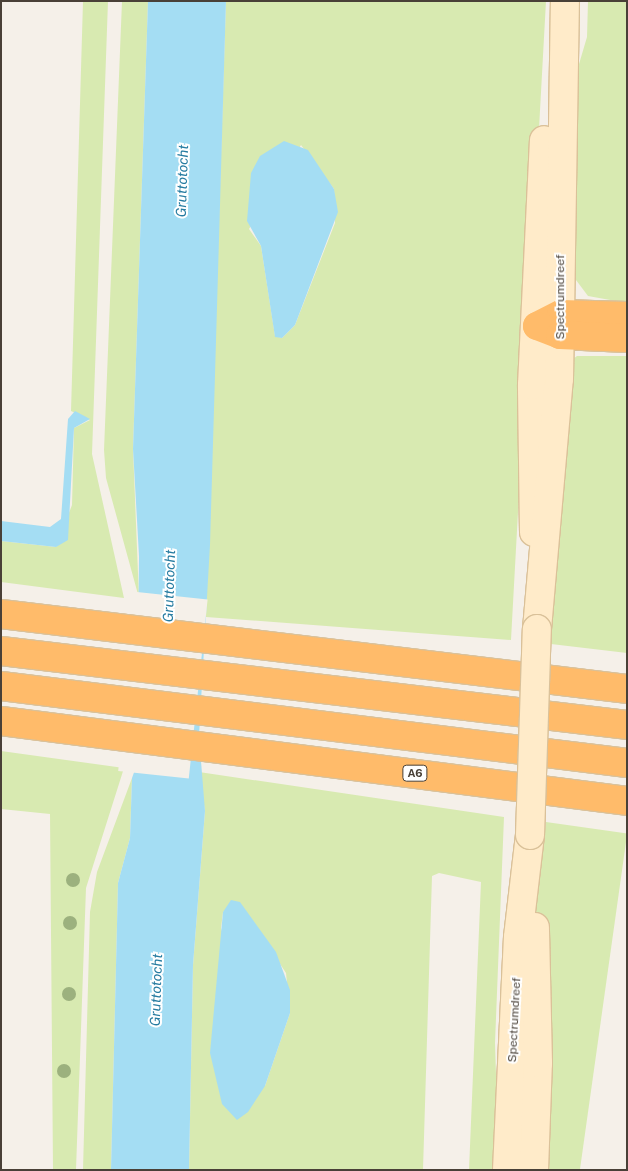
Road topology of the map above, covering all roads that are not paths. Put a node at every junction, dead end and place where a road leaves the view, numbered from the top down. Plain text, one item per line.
1 (551, 1) edge
2 (565, 1) edge
3 (627, 316) edge
4 (553, 325) junction
5 (627, 338) edge
6 (1, 614) edge
7 (1, 650) edge
8 (1, 686) edge
9 (627, 689) edge
10 (1, 721) edge
11 (627, 725) edge
12 (627, 763) edge
13 (627, 801) edge
14 (528, 871) junction
15 (507, 1170) edge
16 (534, 1170) edge

1 - 4 main road, Spectrumdreef
2 - 4 main road, Spectrumdreef
3 - 4 highway
4 - 5 highway
4 - 14 main road, Spectrumdreef, bridge
6 - 9 highway
7 - 11 highway
8 - 12 highway
10 - 13 highway, A6
14 - 15 main road, Spectrumdreef
14 - 16 main road, Spectrumdreef

